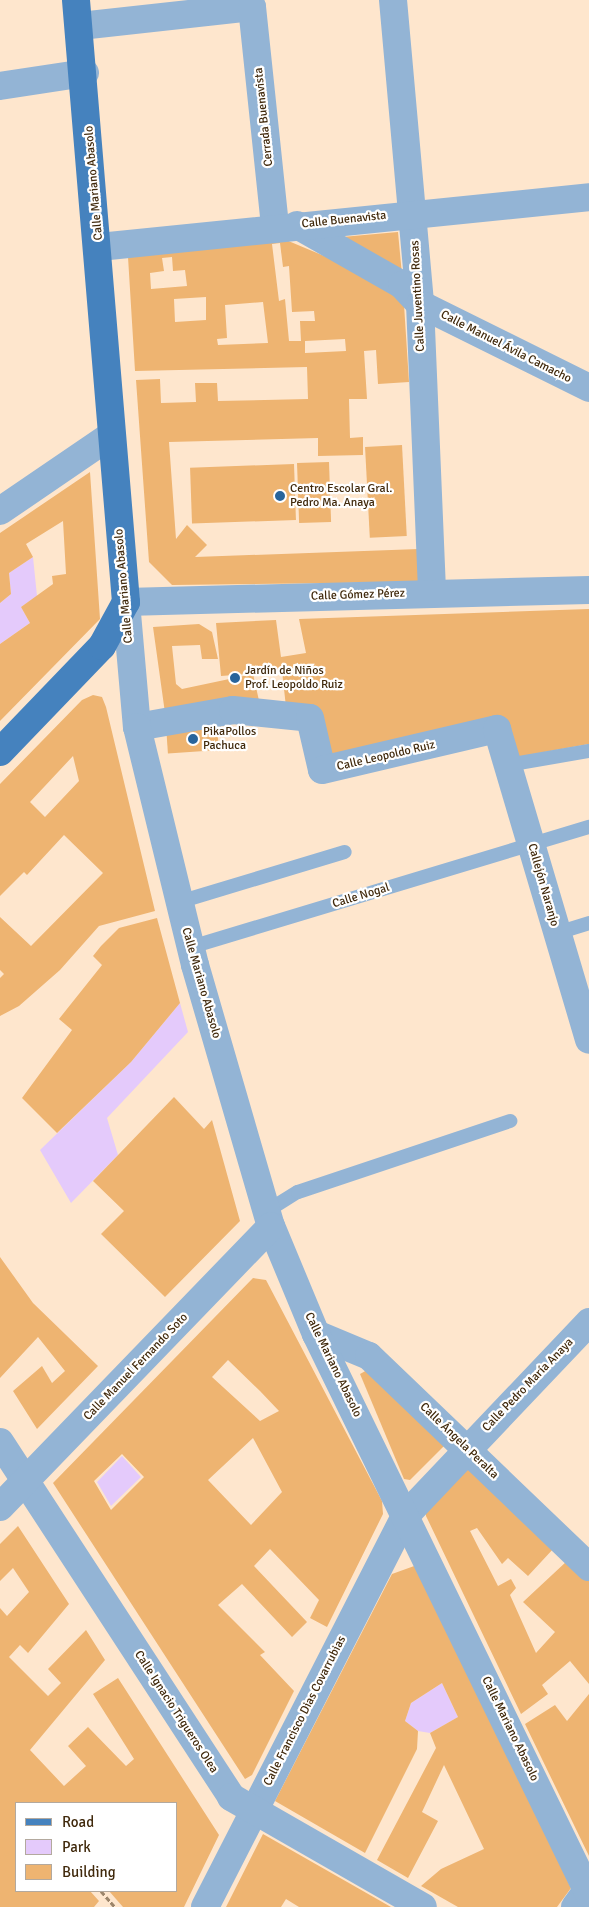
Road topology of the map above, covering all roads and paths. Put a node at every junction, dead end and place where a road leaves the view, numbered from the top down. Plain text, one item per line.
1 (392, 0) edge
2 (78, 13) edge
3 (85, 73) junction
4 (0, 86) edge
5 (589, 197) edge
6 (412, 213) junction
7 (286, 226) junction
8 (99, 247) junction
9 (420, 304) junction
10 (589, 388) edge
11 (110, 436) junction
12 (0, 510) edge
13 (589, 590) edge
14 (432, 592) junction
15 (126, 602) junction
16 (137, 726) junction
17 (496, 730) joint
18 (589, 751) edge
19 (0, 752) edge
20 (507, 765) junction
21 (589, 827) edge
22 (531, 845) junction
23 (345, 852) dead end
24 (179, 902) junction
25 (589, 924) edge
26 (557, 933) junction
27 (191, 947) junction
28 (589, 1037) edge
29 (510, 1121) dead end
30 (269, 1218) junction
31 (589, 1322) edge
32 (316, 1334) junction
33 (0, 1442) edge
34 (467, 1449) junction
35 (25, 1482) junction
36 (0, 1508) edge
37 (406, 1515) junction
38 (589, 1568) edge
39 (254, 1808) junction
40 (101, 1892) edge
41 (585, 1895) edge
42 (115, 1907) edge
43 (205, 1907) edge
44 (422, 1907) edge

1 - 6 street, Calle Juventino Rosas
2 - 3 main road, Calle Mariano Abasolo
2 - 7 street, Cerrada Buenavista
3 - 4 street
3 - 8 main road, Calle Mariano Abasolo
5 - 6 street, Calle Buenavista
6 - 7 street, Calle Buenavista
6 - 9 street, Calle Juventino Rosas
7 - 8 street, Calle Buenavista
7 - 9 street, Calle Manuel Ávila Camacho
8 - 11 main road, Calle Mariano Abasolo
9 - 10 street, Calle Manuel Ávila Camacho
9 - 14 street, Calle Juventino Rosas
11 - 12 street
11 - 15 main road, Calle Mariano Abasolo
13 - 14 street, Calle Gómez Pérez
14 - 15 street, Calle Gómez Pérez
15 - 16 street, Calle Mariano Abasolo
15 - 19 main road
16 - 17 street, Calle Leopoldo Ruiz
16 - 24 street, Calle Mariano Abasolo
17 - 20 street, Callejón Naranjo
18 - 20 lane
20 - 22 street, Callejón Naranjo
21 - 22 lane, Calle Nogal
22 - 26 street, Callejón Naranjo
22 - 27 lane, Calle Nogal
23 - 24 lane
24 - 27 street, Calle Mariano Abasolo
25 - 26 lane
26 - 28 street, Callejón Naranjo
27 - 30 street, Calle Mariano Abasolo
29 - 30 lane
30 - 32 street, Calle Mariano Abasolo
30 - 35 street, Calle Manuel Fernando Soto
31 - 34 street, Calle Pedro María Anaya
32 - 34 street, Calle Ángela Peralta
32 - 37 street, Calle Mariano Abasolo
33 - 35 street, Calle Ignacio Trigueros Olea
34 - 37 street, Calle Pedro María Anaya
34 - 38 street, Calle Ángela Peralta
35 - 36 street, Calle Manuel Fernando Soto
35 - 39 street, Calle Ignacio Trigueros Olea
37 - 39 street, Calle Francisco Dias Covarrubias
37 - 41 street, Calle Mariano Abasolo
39 - 43 street, Calle Francisco Dias Covarrubias
39 - 44 street, Calle Ignacio Trigueros Olea
40 - 42 path

